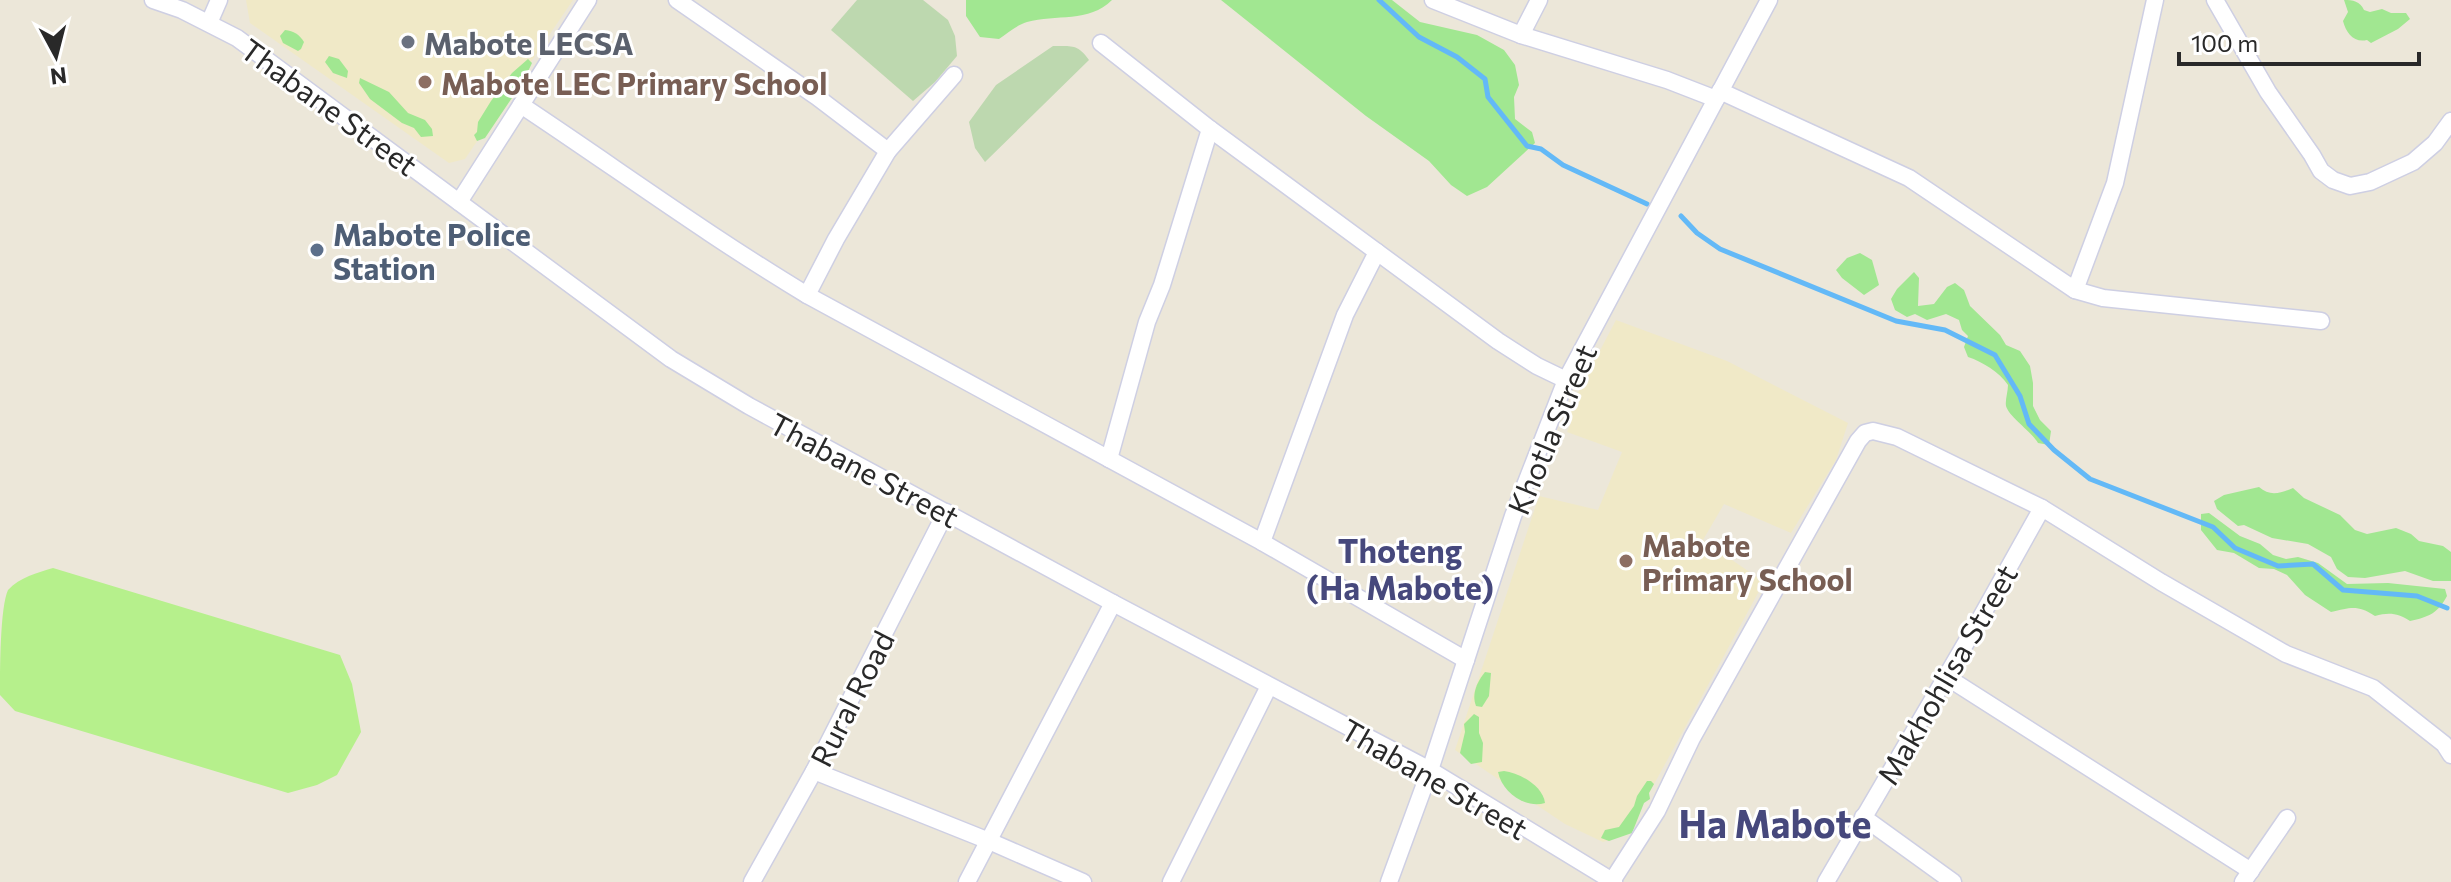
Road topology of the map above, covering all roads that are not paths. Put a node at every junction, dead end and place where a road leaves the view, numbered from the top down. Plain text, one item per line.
1 (153, 0) edge
2 (219, 0) edge
3 (588, 0) edge
4 (677, 0) edge
5 (1433, 0) edge
6 (1539, 0) edge
7 (1769, 0) edge
8 (2155, 0) edge
9 (2215, 0) edge
10 (209, 23) junction
11 (1521, 35) junction
12 (1101, 43) dead end
13 (954, 75) dead end
14 (1718, 95) junction
15 (521, 105) junction
16 (2451, 121) edge
17 (1210, 129) junction
18 (888, 151) junction
19 (459, 202) junction
20 (1377, 252) junction
21 (2075, 290) junction
22 (807, 295) junction
23 (2321, 321) dead end
24 (1566, 380) junction
25 (1109, 459) junction
26 (2042, 508) junction
27 (946, 512) junction
28 (1262, 542) junction
29 (1113, 603) junction
30 (1466, 660) junction
31 (1945, 676) junction
32 (1269, 686) junction
33 (2451, 755) edge
34 (1430, 770) junction
35 (814, 771) junction
36 (1863, 817) junction
37 (2287, 818) dead end
38 (989, 841) junction
39 (2247, 876) edge
40 (1608, 880) edge
41 (752, 882) edge
42 (967, 882) edge
43 (1083, 882) edge
44 (1171, 882) edge
45 (1389, 882) edge
46 (1826, 882) edge
47 (1953, 882) edge

1 - 10 street, Thabane Street
2 - 10 street
3 - 15 street
4 - 18 street
5 - 11 street
6 - 11 street
7 - 14 street, Khotla Street
8 - 21 street
9 - 16 street
10 - 19 street, Thabane Street
11 - 14 street
12 - 17 street
13 - 18 street
14 - 21 street
14 - 24 street, Khotla Street
15 - 19 street
15 - 22 street
17 - 20 street
17 - 25 street
18 - 22 street
19 - 27 street, Thabane Street
20 - 24 street
20 - 28 street
21 - 23 street
22 - 25 street
24 - 30 street, Khotla Street
25 - 28 street
26 - 31 street, Makhohlisa Street
26 - 33 street
26 - 40 street
27 - 29 street, Thabane Street
27 - 35 street, Rural Road
28 - 30 street
29 - 32 street, Thabane Street
29 - 38 street
30 - 34 street, Khotla Street
31 - 36 street, Makhohlisa Street
31 - 39 street
32 - 34 street, Thabane Street
32 - 44 street
34 - 40 street, Thabane Street
34 - 45 street, Khotla Street
35 - 38 street
35 - 41 street, Rural Road
36 - 46 street, Makhohlisa Street
36 - 47 street
37 - 39 street
38 - 42 street
38 - 43 street

